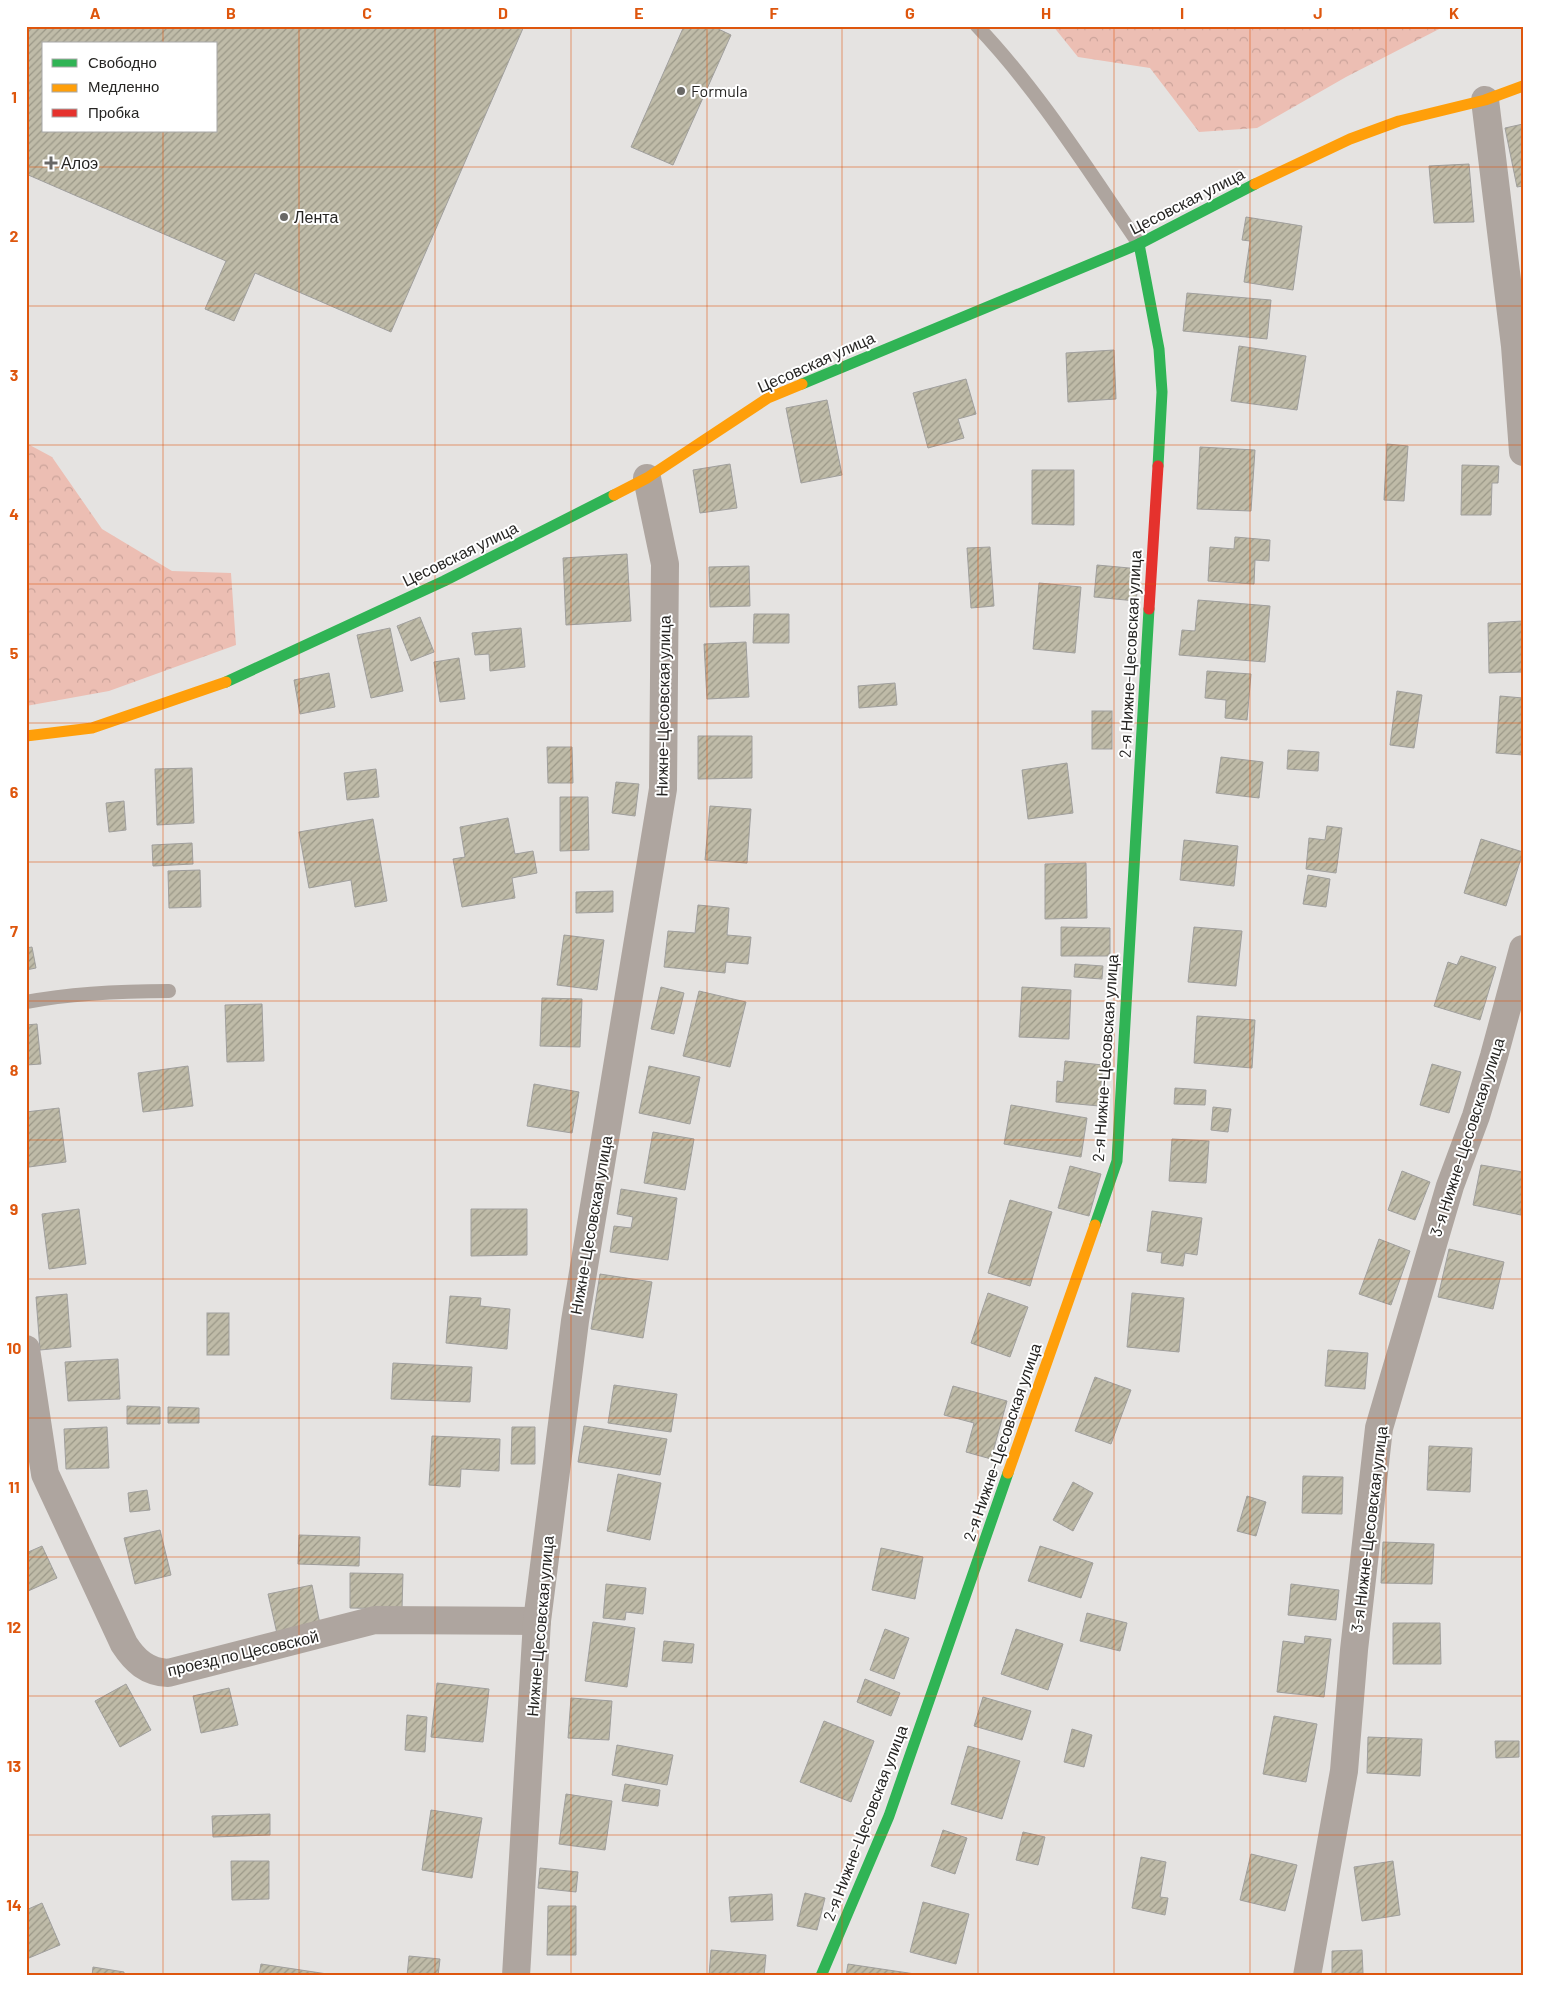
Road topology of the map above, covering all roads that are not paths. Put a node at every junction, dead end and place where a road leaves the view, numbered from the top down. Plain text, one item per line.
1 (977, 26) edge
2 (1523, 86) edge
3 (1485, 100) junction
4 (1139, 244) junction
5 (1523, 452) edge
6 (647, 478) junction
7 (26, 736) edge
8 (1523, 949) edge
9 (168, 991) dead end
10 (26, 1002) edge
11 (26, 1349) edge
12 (537, 1621) junction
13 (516, 1976) edge
14 (821, 1976) edge
15 (1307, 1976) edge

1 - 4 lane
2 - 3 street, Цесовская улица
3 - 4 street, Цесовская улица
3 - 5 street
4 - 6 street, Цесовская улица
4 - 14 street, 2-я Нижне-Цесовская улица
6 - 7 street, Цесовская улица
6 - 12 street, Нижне-Цесовская улица
8 - 15 street, 3-я Нижне-Цесовская улица
9 - 10 lane
11 - 12 street, проезд по Цесовской
12 - 13 street, Нижне-Цесовская улица

